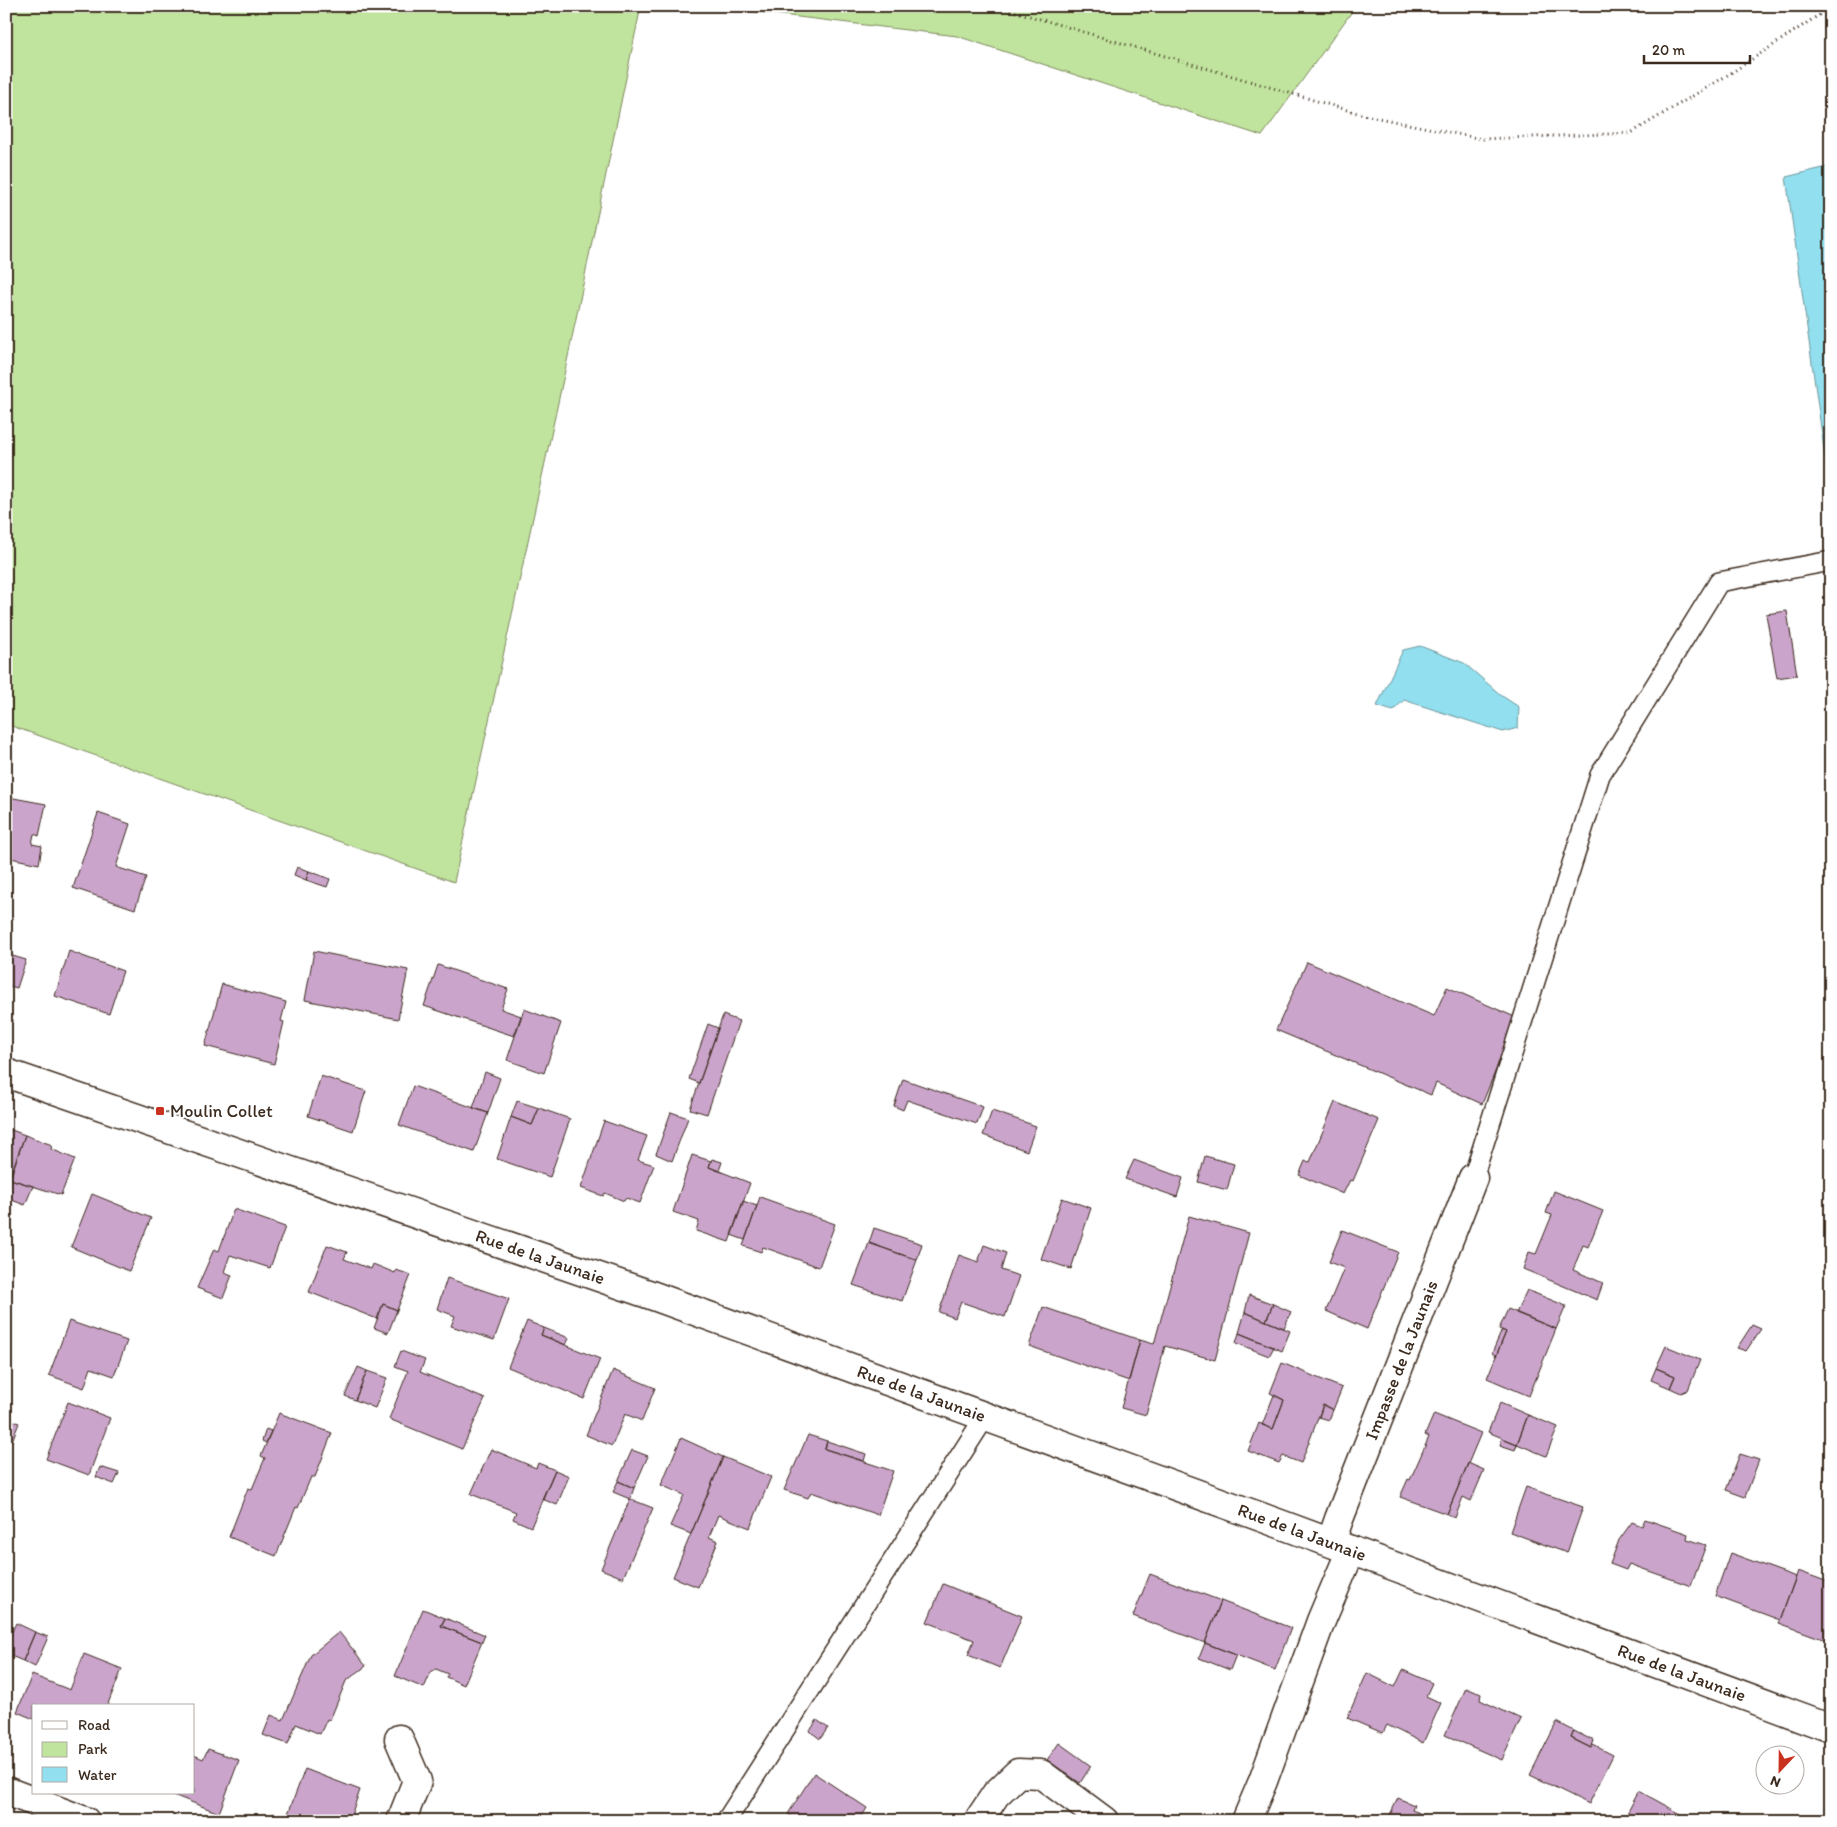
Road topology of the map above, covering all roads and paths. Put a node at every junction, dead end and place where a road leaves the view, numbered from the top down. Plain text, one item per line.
1 (996, 6) edge
2 (1013, 6) edge
3 (1831, 7) edge
4 (1010, 10) junction
5 (1831, 562) edge
6 (6, 1073) edge
7 (1473, 1178) joint
8 (985, 1417) junction
9 (1341, 1546) junction
10 (1831, 1728) edge
11 (399, 1739) dead end
12 (6, 1791) edge
13 (85, 1821) edge
14 (401, 1821) edge
15 (726, 1821) edge
16 (978, 1821) edge
17 (1104, 1821) edge
18 (1246, 1821) edge

1 - 4 path
2 - 4 path
3 - 4 path
5 - 7 lane
6 - 8 main road, Rue de la Jaunaie
7 - 9 main road, Impasse de la Jaunais
8 - 9 main road, Rue de la Jaunaie
8 - 15 lane
9 - 10 main road, Rue de la Jaunaie
9 - 18 main road, Impasse de la Jaunais
11 - 14 main road
12 - 13 main road
16 - 17 main road

